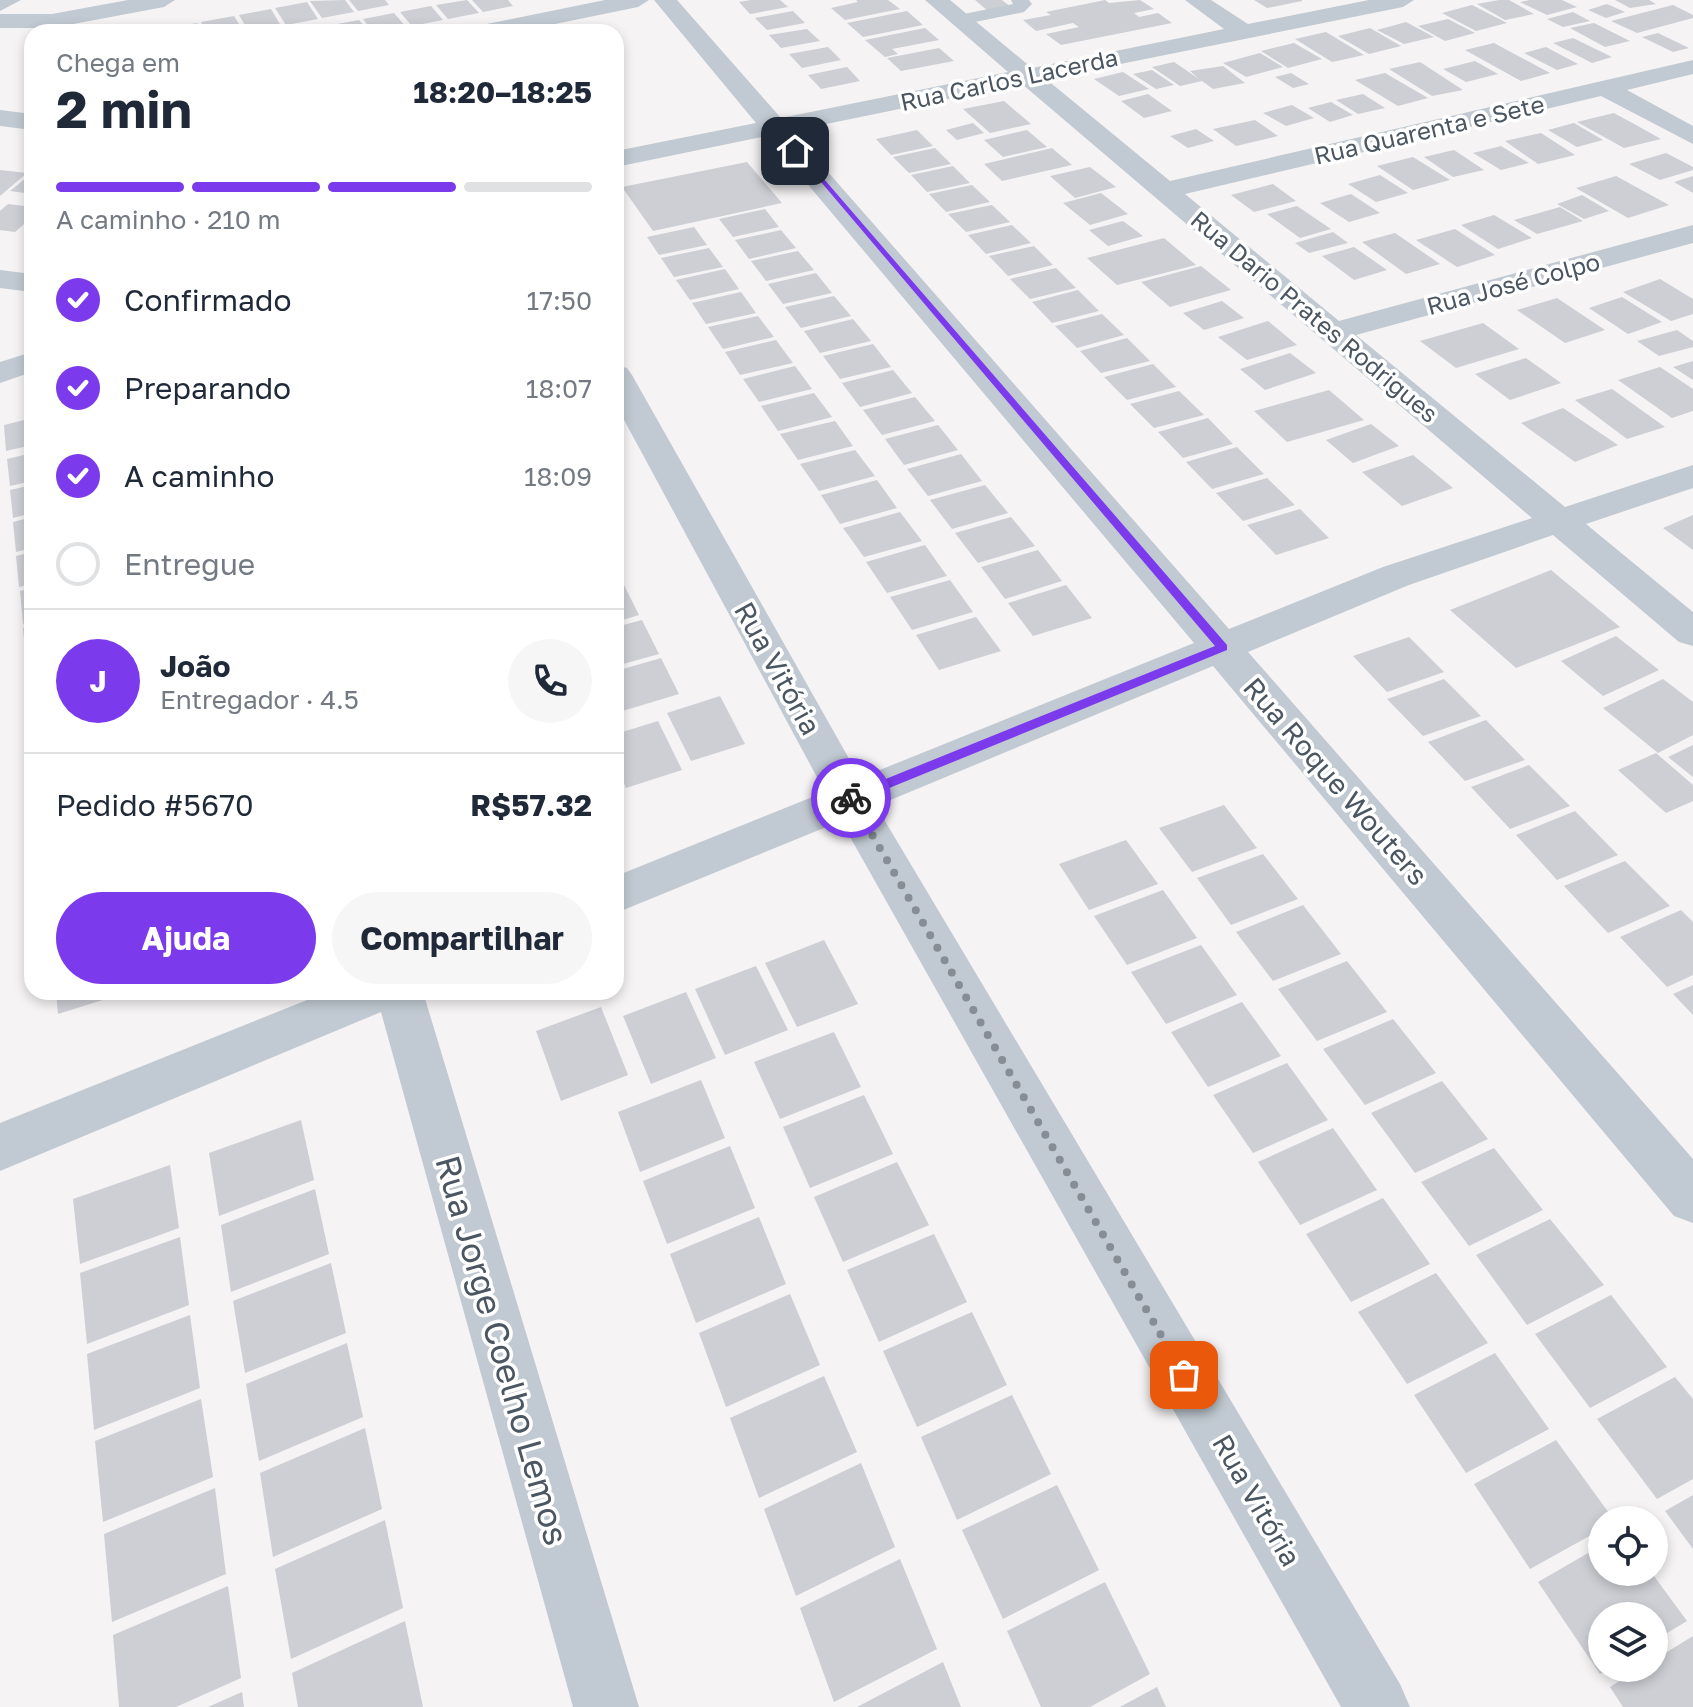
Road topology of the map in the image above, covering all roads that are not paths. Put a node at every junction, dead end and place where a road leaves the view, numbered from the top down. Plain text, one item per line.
1 (13, 0) edge
2 (95, 0) edge
3 (164, 0) edge
4 (638, 0) edge
5 (665, 0) edge
6 (936, 0) edge
7 (1019, 0) edge
8 (1196, 0) edge
9 (1403, 0) edge
10 (0, 6) edge
11 (960, 20) junction
12 (0, 21) edge
13 (52, 21) junction
14 (46, 24) edge
15 (521, 24) edge
16 (1244, 32) junction
17 (24, 34) edge
18 (0, 45) edge
19 (1693, 67) edge
20 (1027, 75) junction
21 (1605, 88) junction
22 (0, 118) edge
23 (24, 121) edge
24 (775, 127) junction
25 (1693, 136) edge
26 (624, 157) edge
27 (1164, 191) junction
28 (1693, 234) edge
29 (0, 279) edge
30 (24, 282) edge
31 (1333, 332) junction
32 (24, 364) edge
33 (0, 373) edge
34 (624, 389) edge
35 (1693, 476) edge
36 (1559, 521) junction
37 (1693, 633) edge
38 (1223, 647) junction
39 (850, 799) junction
40 (624, 892) edge
41 (359, 1000) edge
42 (401, 1000) edge
43 (0, 1147) edge
44 (1693, 1198) edge
45 (606, 1707) edge
46 (1377, 1707) edge

1 - 10 lane
2 - 13 street
3 - 13 street
4 - 15 street
5 - 24 street, Rua Roque Wouters
6 - 11 street, Rua Dario Prates Rodrigues
7 - 11 lane
8 - 16 street
9 - 16 street, Rua Carlos Lacerda
11 - 20 street, Rua Dario Prates Rodrigues
12 - 13 street
13 - 14 street
16 - 20 street, Rua Carlos Lacerda
17 - 18 street
19 - 21 street, Rua Quarenta e Sete
20 - 24 street, Rua Carlos Lacerda
20 - 27 street, Rua Dario Prates Rodrigues
21 - 25 street
21 - 27 street, Rua Quarenta e Sete
22 - 23 street
24 - 26 street, Rua Carlos Lacerda
24 - 38 street, Rua Roque Wouters
27 - 31 street, Rua Dario Prates Rodrigues
28 - 31 street, Rua José Colpo
29 - 30 street
31 - 36 street, Rua Dario Prates Rodrigues
32 - 33 street
34 - 39 street, Rua Vitória
35 - 36 street
36 - 37 street, Rua Dario Prates Rodrigues
36 - 38 street
38 - 39 street
38 - 44 street, Rua Roque Wouters
39 - 40 street
39 - 46 street, Rua Vitória
41 - 43 street
42 - 45 street, Rua Jorge Coelho Lemos

